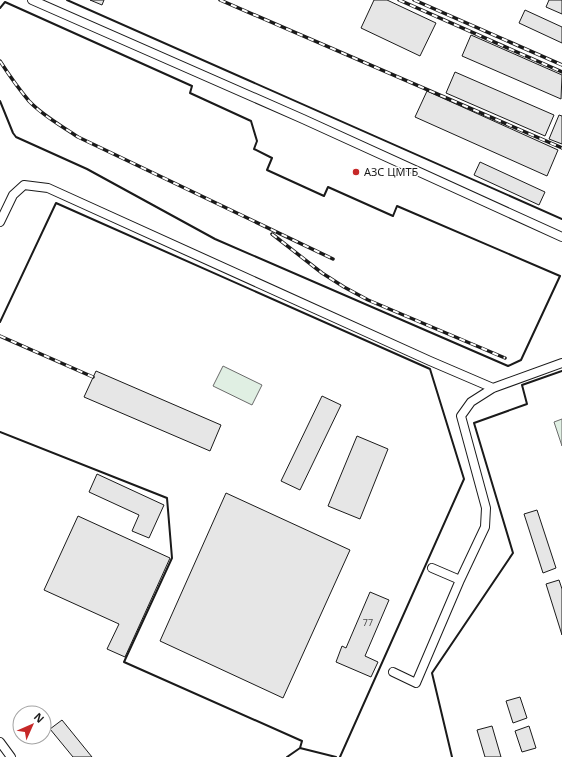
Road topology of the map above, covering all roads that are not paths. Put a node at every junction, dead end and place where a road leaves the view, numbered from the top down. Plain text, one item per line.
1 (32, 0) edge
2 (0, 222) edge
3 (562, 237) edge
4 (562, 363) edge
5 (493, 388) junction
6 (432, 568) dead end
7 (460, 580) junction
8 (392, 672) dead end
9 (0, 742) edge
10 (11, 757) edge

1 - 3 street
2 - 5 street
4 - 5 street
5 - 7 street
6 - 7 street
7 - 8 street
9 - 10 street

